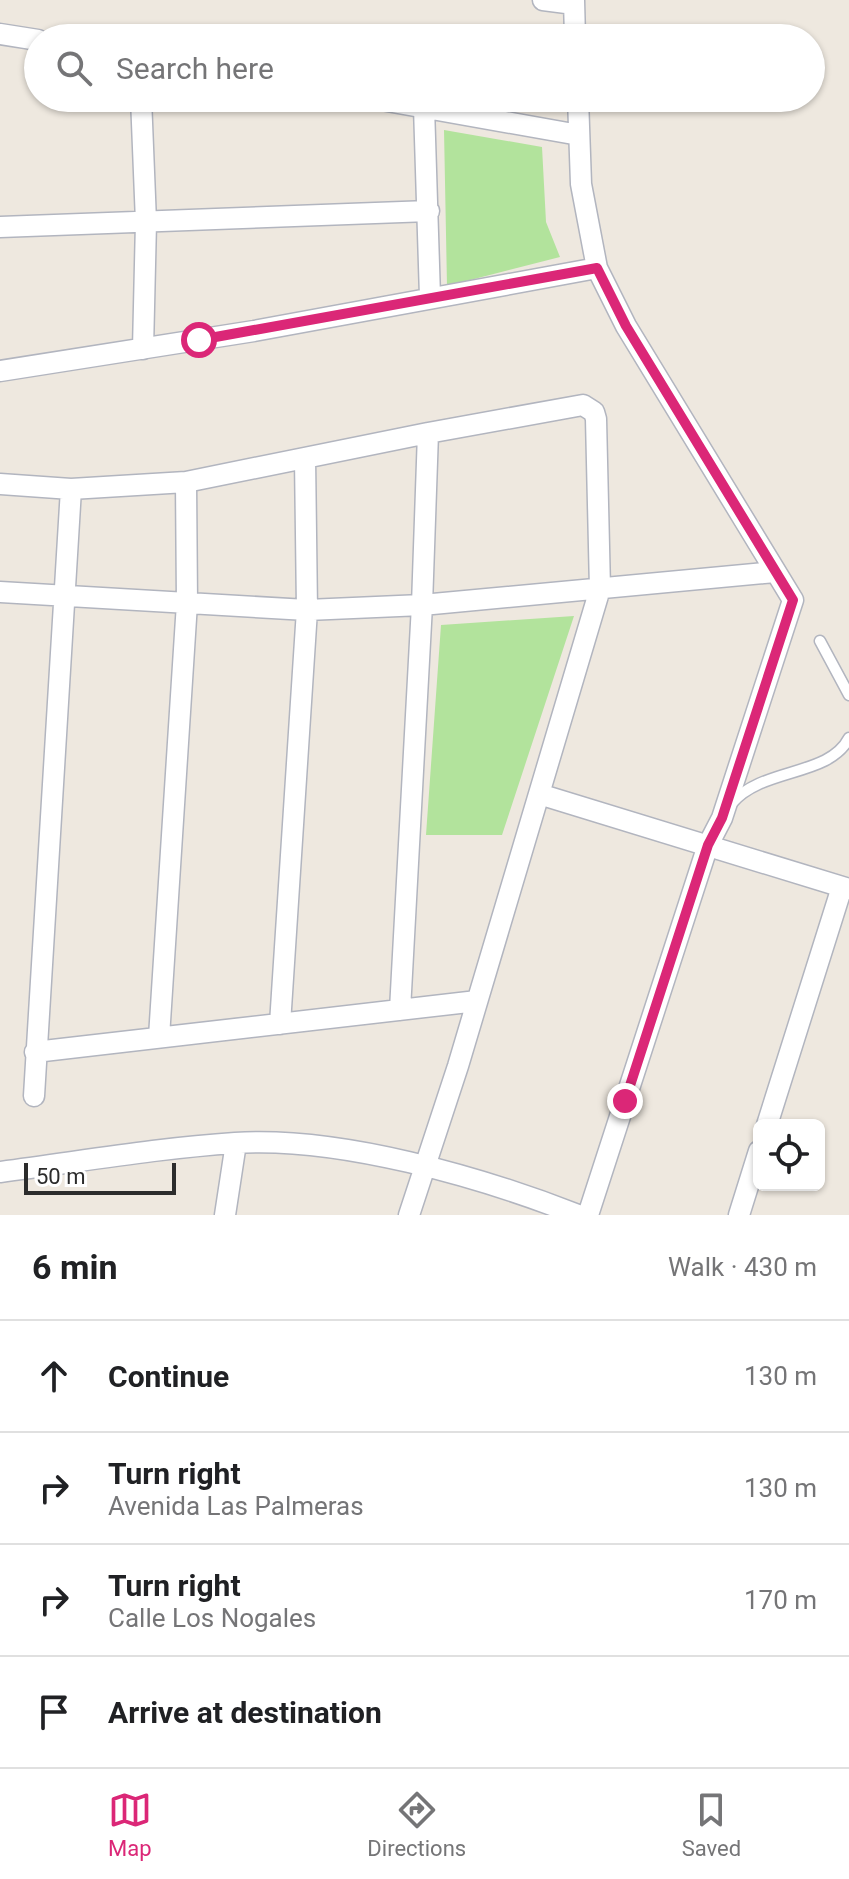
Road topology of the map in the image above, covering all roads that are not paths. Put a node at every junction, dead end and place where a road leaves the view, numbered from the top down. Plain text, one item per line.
1 (543, 0) edge
2 (574, 2) edge
3 (575, 24) edge
4 (0, 34) edge
5 (24, 38) edge
6 (142, 112) edge
7 (424, 112) edge
8 (452, 112) edge
9 (578, 112) edge
10 (579, 135) junction
11 (429, 211) junction
12 (146, 222) junction
13 (0, 227) edge
14 (597, 268) junction
15 (430, 297) junction
16 (143, 349) junction
17 (0, 371) edge
18 (428, 433) junction
19 (305, 458) junction
20 (186, 482) junction
21 (0, 484) edge
22 (71, 489) junction
23 (775, 572) junction
24 (600, 589) junction
25 (0, 592) edge
26 (65, 597) junction
27 (187, 603) junction
28 (422, 605) junction
29 (307, 610) junction
30 (820, 641) dead end
31 (849, 695) edge
32 (849, 738) edge
33 (539, 794) junction
34 (722, 818) junction
35 (708, 845) junction
36 (846, 888) edge
37 (477, 1001) junction
38 (400, 1010) junction
39 (280, 1024) junction
40 (159, 1037) junction
41 (35, 1052) junction
42 (34, 1096) dead end
43 (769, 1119) edge
44 (236, 1143) junction
45 (425, 1166) junction
46 (753, 1170) edge
47 (0, 1172) edge
48 (554, 1210) edge
49 (225, 1215) edge
50 (409, 1215) edge
51 (578, 1215) edge
52 (588, 1215) edge
53 (739, 1215) edge

1 - 2 street
2 - 3 street
4 - 5 street
6 - 12 street
7 - 11 street
8 - 10 street
9 - 10 street
10 - 14 street
11 - 12 street
11 - 15 street
12 - 13 street
12 - 16 street
14 - 15 street
14 - 23 street
15 - 16 street
16 - 17 street
18 - 19 street
18 - 24 street
18 - 28 street
19 - 20 street
19 - 29 street
20 - 22 street
20 - 27 street
21 - 22 street
22 - 26 street
23 - 24 street
23 - 34 street
24 - 28 street
24 - 33 street
25 - 26 street
26 - 27 street
26 - 41 street
27 - 29 street
27 - 40 street
28 - 29 street
28 - 38 street
29 - 39 street
30 - 31 lane
32 - 34 lane
33 - 35 street
33 - 37 street
34 - 35 street
35 - 36 street
35 - 52 street
36 - 43 street
37 - 38 street
37 - 45 street
38 - 39 street
39 - 40 street
40 - 41 street
41 - 42 street
44 - 45 street
44 - 47 street
44 - 49 street
45 - 48 street
45 - 50 street
46 - 53 street
48 - 51 street

